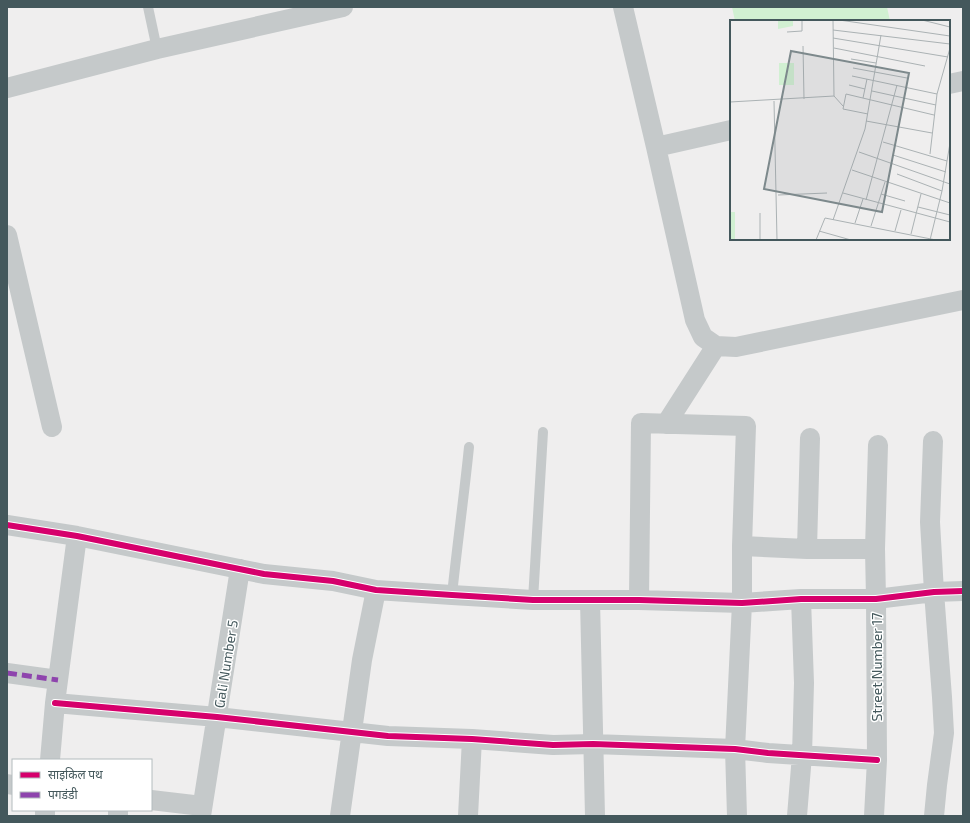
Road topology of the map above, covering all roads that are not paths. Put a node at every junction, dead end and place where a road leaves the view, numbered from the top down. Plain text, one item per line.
1 (148, 7) edge
2 (343, 7) edge
3 (623, 7) edge
4 (157, 49) junction
5 (963, 81) edge
6 (950, 84) edge
7 (7, 88) edge
8 (730, 130) edge
9 (656, 146) junction
10 (7, 235) edge
11 (963, 300) edge
12 (716, 346) junction
13 (666, 424) junction
14 (52, 428) dead end
15 (543, 432) dead end
16 (810, 438) dead end
17 (933, 440) dead end
18 (878, 445) dead end
19 (469, 447) dead end
20 (7, 525) edge
21 (77, 536) junction
22 (742, 546) junction
23 (807, 549) junction
24 (875, 549) junction
25 (240, 569) junction
26 (376, 590) junction
27 (963, 591) edge
28 (934, 592) junction
29 (452, 595) junction
30 (801, 599) junction
31 (876, 599) junction
32 (533, 600) junction
33 (590, 600) junction
34 (639, 600) junction
35 (742, 603) junction
36 (7, 673) edge
37 (58, 680) junction
38 (55, 703) junction
39 (217, 717) junction
40 (352, 732) junction
41 (472, 739) junction
42 (593, 744) junction
43 (735, 749) junction
44 (802, 755) junction
45 (50, 759) edge
46 (877, 760) junction
47 (152, 800) edge
48 (202, 811) edge
49 (340, 816) edge
50 (468, 816) edge
51 (595, 816) edge
52 (737, 816) edge
53 (797, 816) edge
54 (874, 816) edge
55 (934, 816) edge

1 - 4 lane
2 - 4 street
3 - 9 street
4 - 7 street
5 - 6 street
8 - 9 street
9 - 12 street
10 - 14 street
11 - 12 street
12 - 13 street
13 - 22 street
13 - 34 street
15 - 32 lane
16 - 23 street
17 - 28 street
18 - 24 street, Street Number 17
19 - 29 lane
20 - 21 street
21 - 25 street
21 - 37 street
22 - 23 street
22 - 35 street
23 - 24 street
24 - 31 street, Street Number 17
25 - 26 street
25 - 39 street, Gali Number 5
26 - 29 street
26 - 40 street
27 - 28 street
28 - 31 street
28 - 55 street
29 - 32 street
30 - 31 street
30 - 35 street
30 - 44 street
31 - 46 street, Street Number 17
32 - 33 street
33 - 34 street
33 - 42 street
34 - 35 street
35 - 43 street
36 - 37 street
37 - 38 street
38 - 39 street
38 - 45 street
39 - 40 street
39 - 48 street, Gali Number 5
40 - 41 street
40 - 49 street
41 - 42 street
41 - 50 street
42 - 43 street
42 - 51 street
43 - 44 street
43 - 52 street
44 - 46 street
44 - 53 street
46 - 54 street, Street Number 17
47 - 48 street

